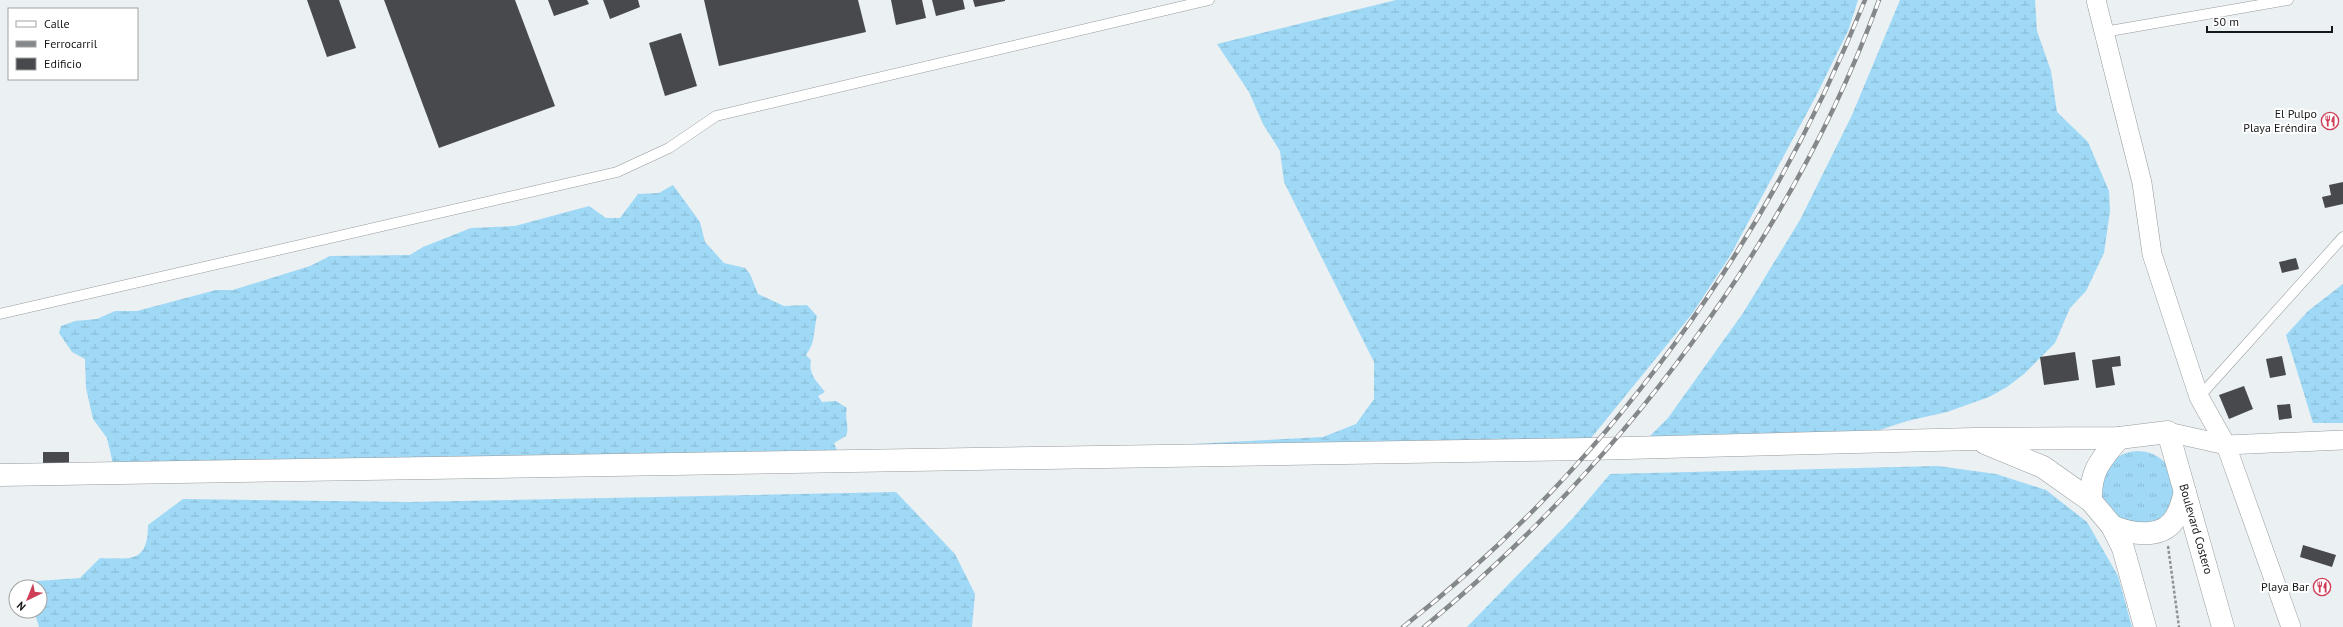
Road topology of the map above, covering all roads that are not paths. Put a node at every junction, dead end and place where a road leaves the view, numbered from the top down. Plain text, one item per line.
1 (1209, 0) edge
2 (2096, 0) edge
3 (2288, 0) edge
4 (2104, 32) junction
5 (2343, 237) edge
6 (0, 314) edge
7 (2199, 397) junction
8 (2168, 432) junction
9 (2119, 438) junction
10 (1974, 439) junction
11 (2343, 440) edge
12 (2226, 445) junction
13 (0, 475) edge
14 (2185, 492) junction
15 (2091, 500) junction
16 (2112, 526) junction
17 (2145, 627) edge
18 (2223, 627) edge
19 (2291, 627) edge

1 - 6 lane
2 - 4 street
3 - 4 lane
4 - 7 street
5 - 7 lane
7 - 12 street
8 - 9 main road
8 - 12 street
8 - 14 main road, Boulevard Costero
9 - 10 main road
9 - 15 main road
10 - 13 main road
10 - 15 main road
11 - 12 street
12 - 19 street
14 - 16 main road
14 - 18 main road, Boulevard Costero
15 - 16 main road
16 - 17 main road

